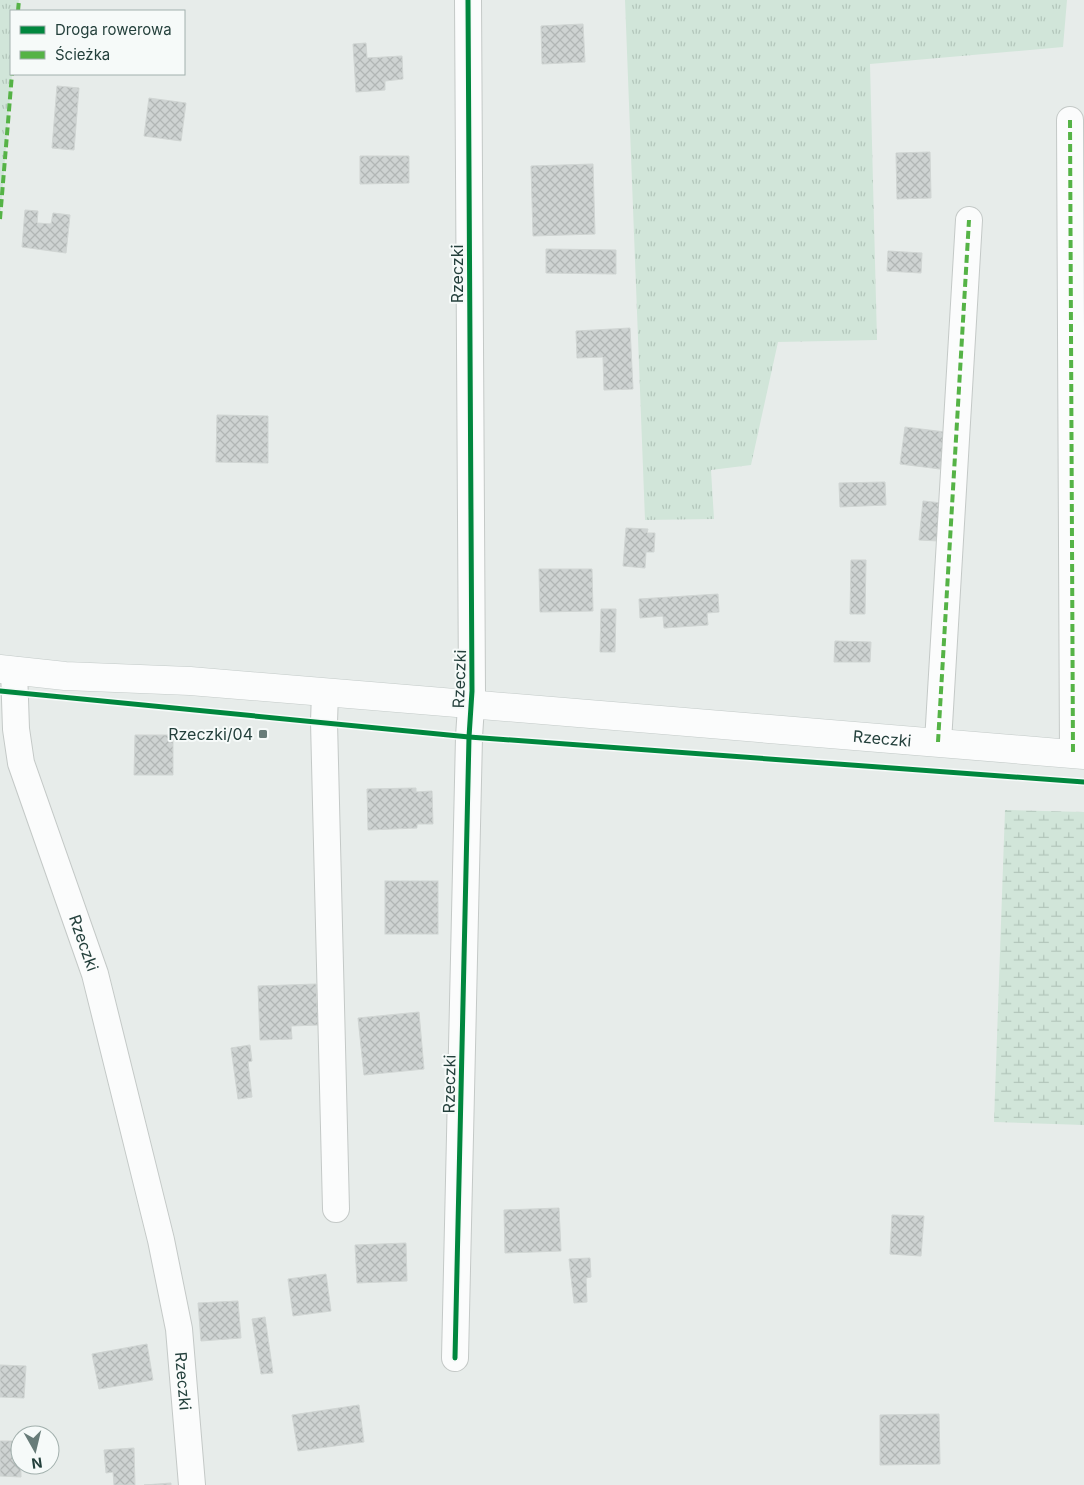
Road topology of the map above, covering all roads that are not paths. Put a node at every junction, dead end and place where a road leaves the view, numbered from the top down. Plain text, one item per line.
1 (468, 0) edge
2 (1070, 120) dead end
3 (969, 220) dead end
4 (7, 670) edge
5 (325, 693) junction
6 (471, 706) junction
7 (938, 742) junction
8 (1079, 755) edge
9 (336, 1209) dead end
10 (455, 1358) dead end
11 (192, 1485) edge

1 - 6 street, Rzeczki
2 - 8 street
3 - 7 street
4 - 5 main road, Rzeczki
4 - 11 street, Rzeczki
5 - 6 main road, Rzeczki
5 - 9 street
6 - 7 main road, Rzeczki
6 - 10 street, Rzeczki
7 - 8 main road, Rzeczki

